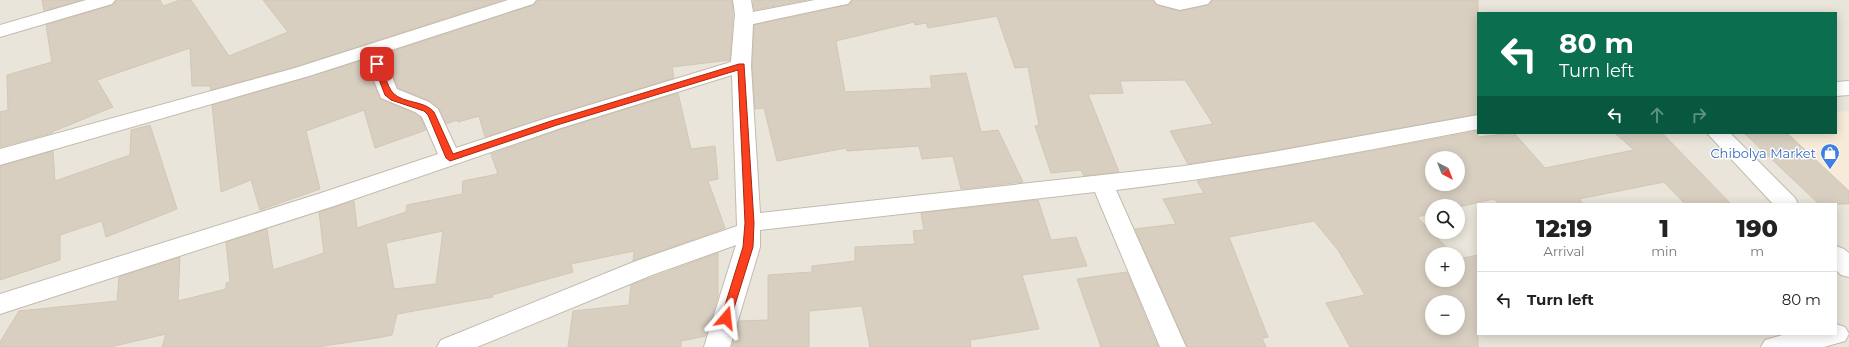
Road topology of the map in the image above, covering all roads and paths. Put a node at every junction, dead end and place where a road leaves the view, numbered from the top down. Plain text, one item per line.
1 (106, 0) edge
2 (527, 0) edge
3 (842, 0) edge
4 (1163, 0) edge
5 (1202, 0) edge
6 (742, 10) edge
7 (0, 31) edge
8 (371, 49) junction
9 (742, 66) junction
10 (1849, 88) edge
11 (1837, 89) edge
12 (1477, 122) edge
13 (1719, 134) edge
14 (0, 157) edge
15 (450, 158) junction
16 (1103, 184) junction
17 (1786, 203) edge
18 (749, 227) junction
19 (1837, 256) edge
20 (1849, 268) edge
21 (0, 304) edge
22 (1849, 331) edge
23 (1837, 334) edge
24 (1831, 335) edge
25 (450, 347) edge
26 (717, 347) edge
27 (1174, 347) edge
28 (1774, 347) edge

1 - 7 street
2 - 8 street
3 - 6 street
4 - 5 street
6 - 9 street
8 - 14 street
8 - 15 street
9 - 15 street
9 - 18 street
10 - 11 street
12 - 16 street
13 - 17 street
15 - 21 street
16 - 18 street
16 - 27 street
18 - 25 street
18 - 26 street
19 - 20 street
22 - 23 street
24 - 28 street

